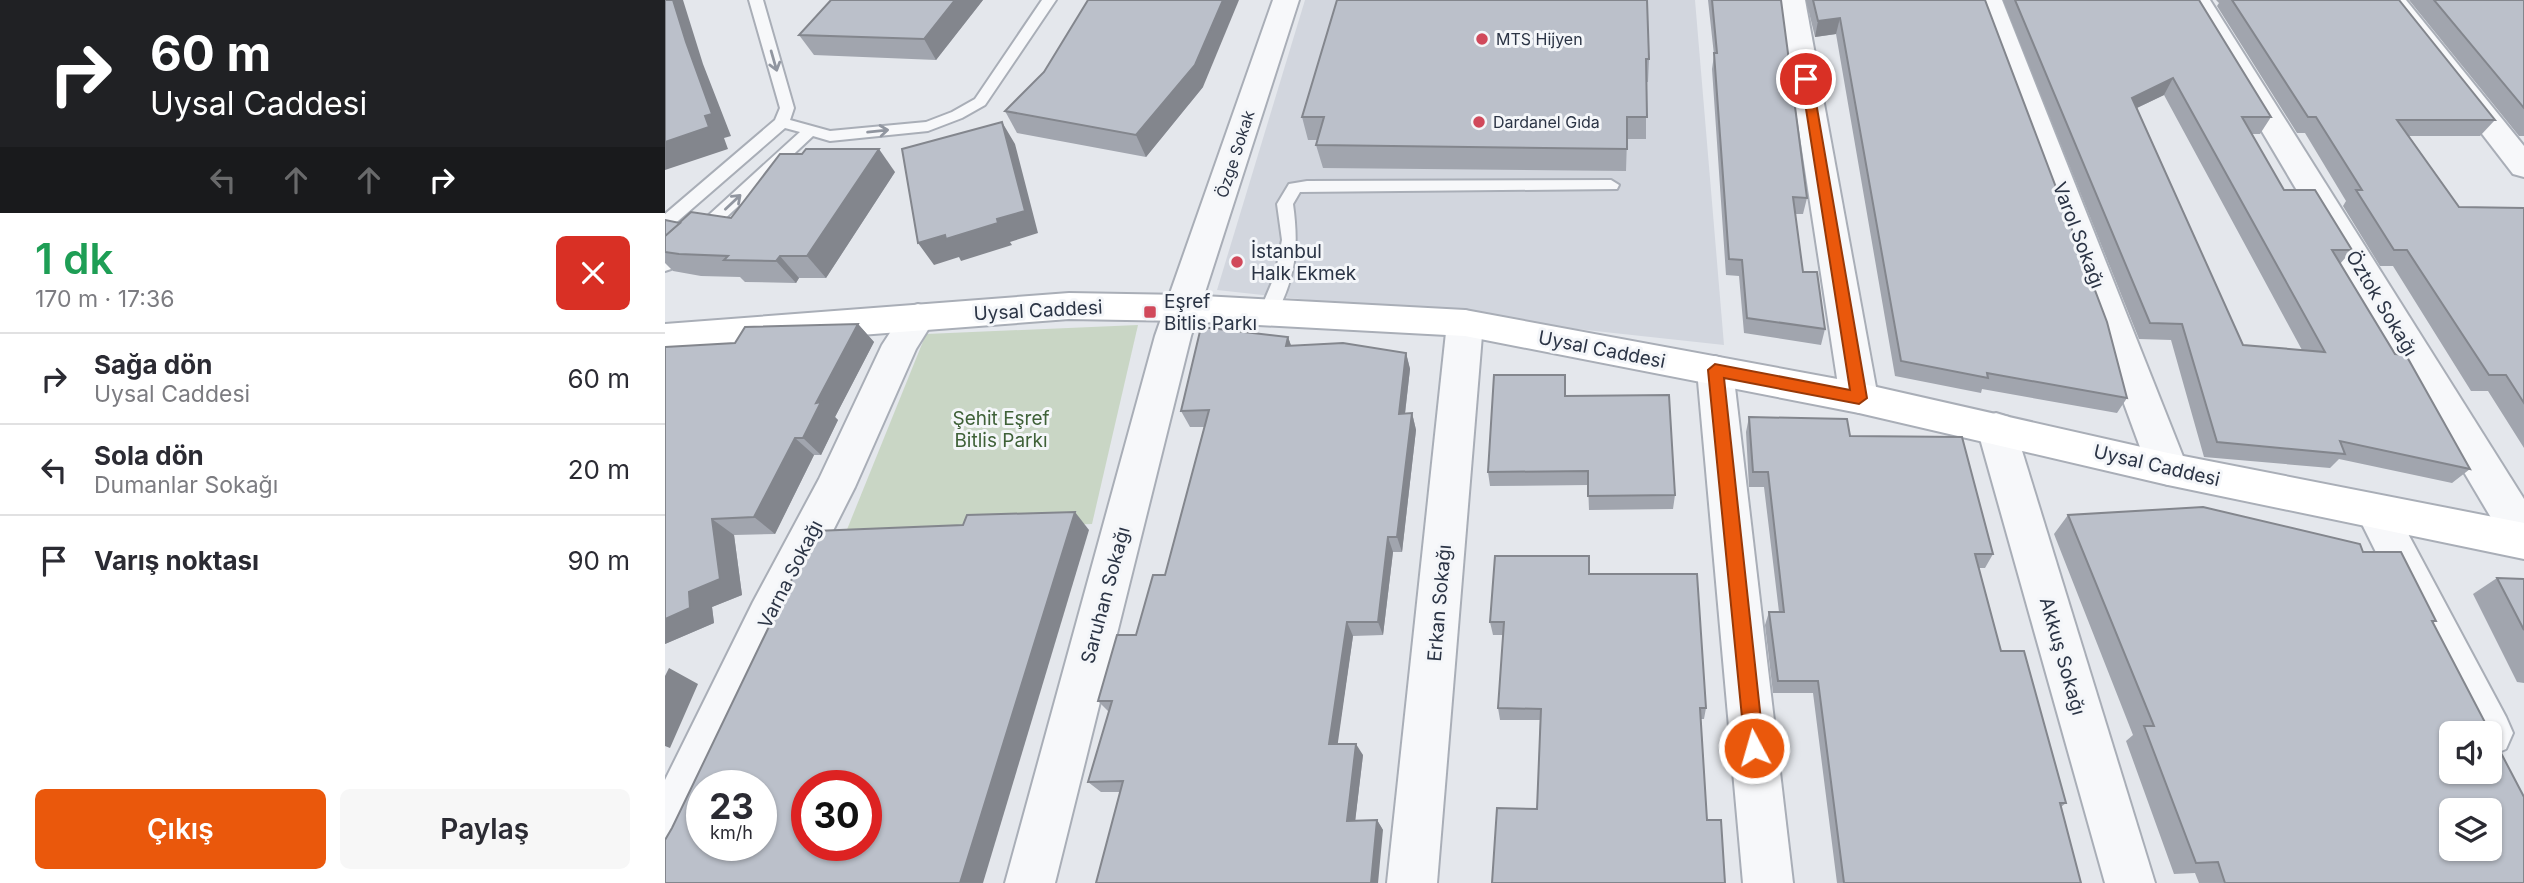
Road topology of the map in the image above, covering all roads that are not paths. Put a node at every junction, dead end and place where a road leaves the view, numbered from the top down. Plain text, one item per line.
1 (756, 0) edge
2 (1049, 0) edge
3 (1286, 0) edge
4 (1792, 0) edge
5 (1989, 0) edge
6 (2197, 0) edge
7 (2392, 0) edge
8 (782, 122) junction
9 (810, 131) junction
10 (2524, 166) edge
11 (1611, 185) dead end
12 (665, 223) edge
13 (665, 265) edge
14 (1184, 308) junction
15 (1268, 313) junction
16 (918, 317) junction
17 (1465, 323) junction
18 (665, 337) edge
19 (1715, 370) junction
20 (1859, 398) junction
21 (1996, 428) junction
22 (2168, 469) junction
23 (2376, 512) junction
24 (2524, 535) edge
25 (2524, 541) edge
26 (2484, 721) edge
27 (665, 833) edge
28 (1030, 883) edge
29 (1412, 883) edge
30 (1768, 883) edge
31 (2130, 883) edge

1 -> 8 lane
9 -> 2 lane
3 - 14 street, Özge Sokak
4 - 20 street
5 - 22 street, Varol Sokağı
6 - 24 street, Öztok Sokağı
7 - 10 street
8 - 9 lane
8 - 12 lane
13 -> 9 lane
11 - 15 lane
14 - 15 street, Uysal Caddesi
14 - 16 street, Uysal Caddesi
14 - 28 street, Saruhan Sokağı
15 - 17 street, Uysal Caddesi
16 - 18 street, Uysal Caddesi
16 - 27 street, Varna Sokağı
17 - 19 street, Uysal Caddesi
17 - 29 street, Erkan Sokağı
19 - 20 street, Uysal Caddesi
19 - 30 street
20 - 21 street, Uysal Caddesi
21 - 22 street, Uysal Caddesi
21 - 31 street, Akkuş Sokağı
22 - 23 street, Uysal Caddesi
23 - 25 street, Uysal Caddesi
23 - 26 street

